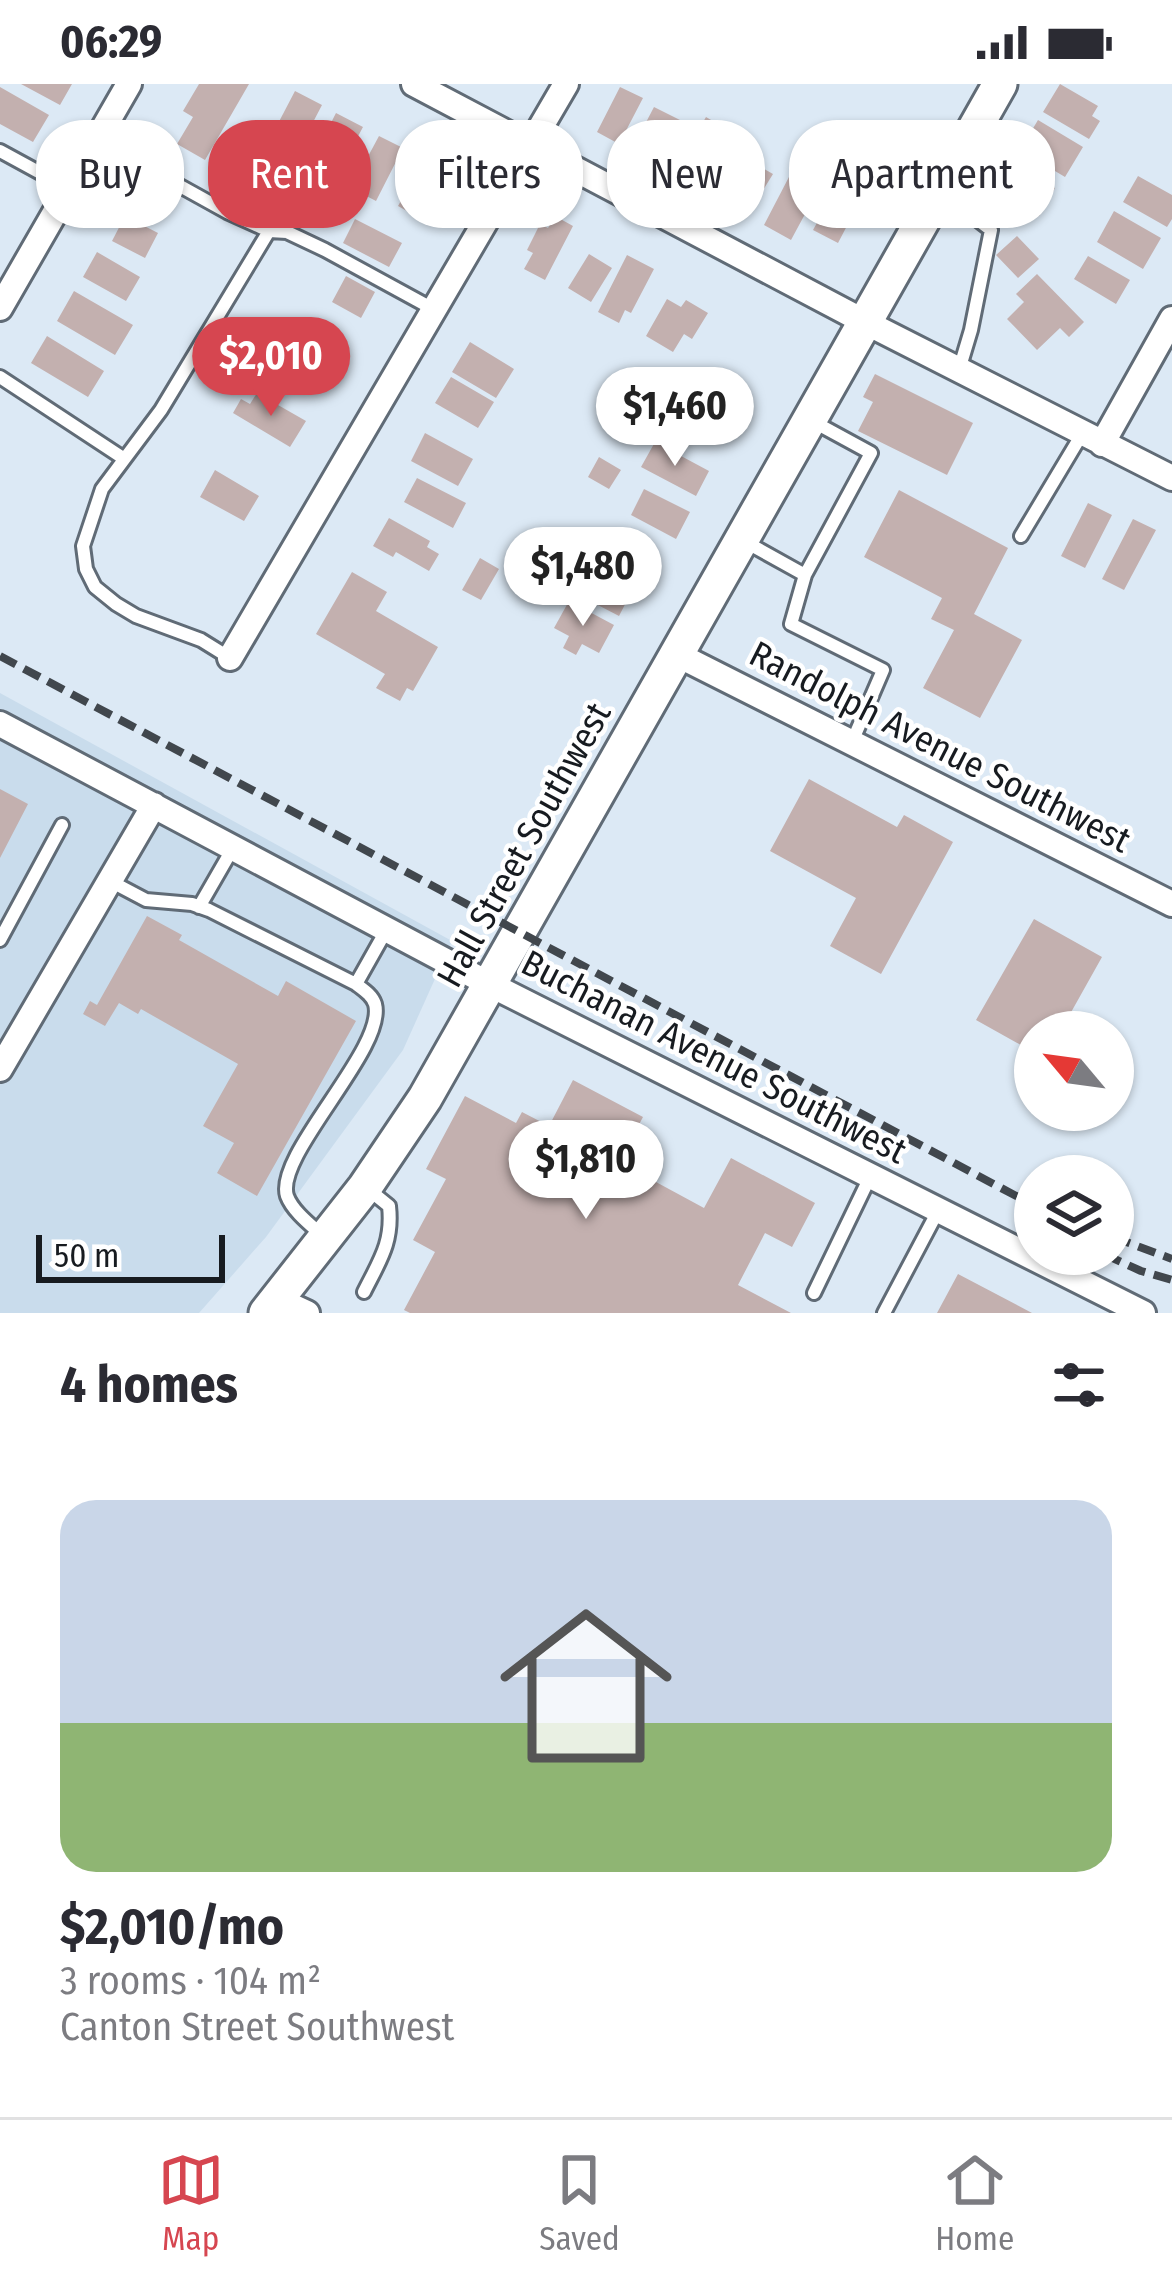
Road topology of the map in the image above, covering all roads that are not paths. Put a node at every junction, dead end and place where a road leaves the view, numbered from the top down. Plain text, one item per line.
1 (129, 84) edge
2 (414, 84) edge
3 (566, 84) edge
4 (1000, 84) edge
5 (108, 120) edge
6 (482, 120) edge
7 (546, 120) edge
8 (979, 120) edge
9 (0, 151) edge
10 (36, 171) edge
11 (583, 173) edge
12 (184, 188) edge
13 (45, 228) edge
14 (483, 228) edge
15 (918, 228) edge
16 (988, 228) edge
17 (269, 231) junction
18 (4, 294) edge
19 (435, 310) junction
20 (1172, 319) edge
21 (865, 322) junction
22 (958, 370) junction
23 (0, 377) edge
24 (810, 419) junction
25 (1092, 439) junction
26 (123, 458) junction
27 (1172, 478) edge
28 (1021, 536) dead end
29 (741, 540) junction
30 (805, 575) junction
31 (676, 654) junction
32 (230, 658) joint
33 (0, 724) edge
34 (852, 742) junction
35 (154, 805) junction
36 (62, 825) dead end
37 (233, 848) junction
38 (110, 881) junction
39 (1172, 904) edge
40 (199, 907) junction
41 (387, 928) junction
42 (0, 940) edge
43 (356, 985) junction
44 (490, 985) junction
45 (0, 1070) edge
46 (871, 1176) junction
47 (365, 1187) junction
48 (938, 1210) junction
49 (325, 1238) junction
50 (364, 1292) dead end
51 (814, 1293) dead end
52 (283, 1308) edge
53 (884, 1313) edge
54 (1143, 1313) edge

1 - 5 street
2 - 6 street
3 - 7 street
4 - 8 main road, Hall Street Southwest
9 - 10 lane
11 - 21 street
12 - 17 lane
13 - 18 street
14 - 19 street
15 - 21 main road, Hall Street Southwest
16 - 22 lane
17 - 19 lane
17 - 26 lane
19 - 32 street
20 - 25 street
21 - 22 street
21 - 24 main road, Hall Street Southwest
22 - 25 street
23 - 26 lane
24 - 29 main road, Hall Street Southwest
24 - 30 lane
25 - 27 street
25 - 28 lane
26 - 32 lane
29 - 30 lane
29 - 31 main road, Hall Street Southwest
30 - 34 lane
31 - 34 street, Randolph Avenue Southwest
31 - 44 main road, Hall Street Southwest
33 - 35 street, Buchanan Avenue Southwest
34 - 39 street, Randolph Avenue Southwest
35 - 37 street, Buchanan Avenue Southwest
35 - 38 street
36 - 42 lane
37 - 40 lane
37 - 41 street, Buchanan Avenue Southwest
38 - 40 lane
38 - 45 street
40 - 43 lane
41 - 43 lane
41 - 44 street, Buchanan Avenue Southwest
43 - 49 lane
44 - 46 street, Buchanan Avenue Southwest
44 - 47 main road, Hall Street Southwest
46 - 48 street, Buchanan Avenue Southwest
46 - 51 lane
47 - 49 main road, Hall Street Southwest
47 - 50 lane
48 - 53 lane
48 - 54 street, Buchanan Avenue Southwest
49 - 52 main road, Hall Street Southwest

